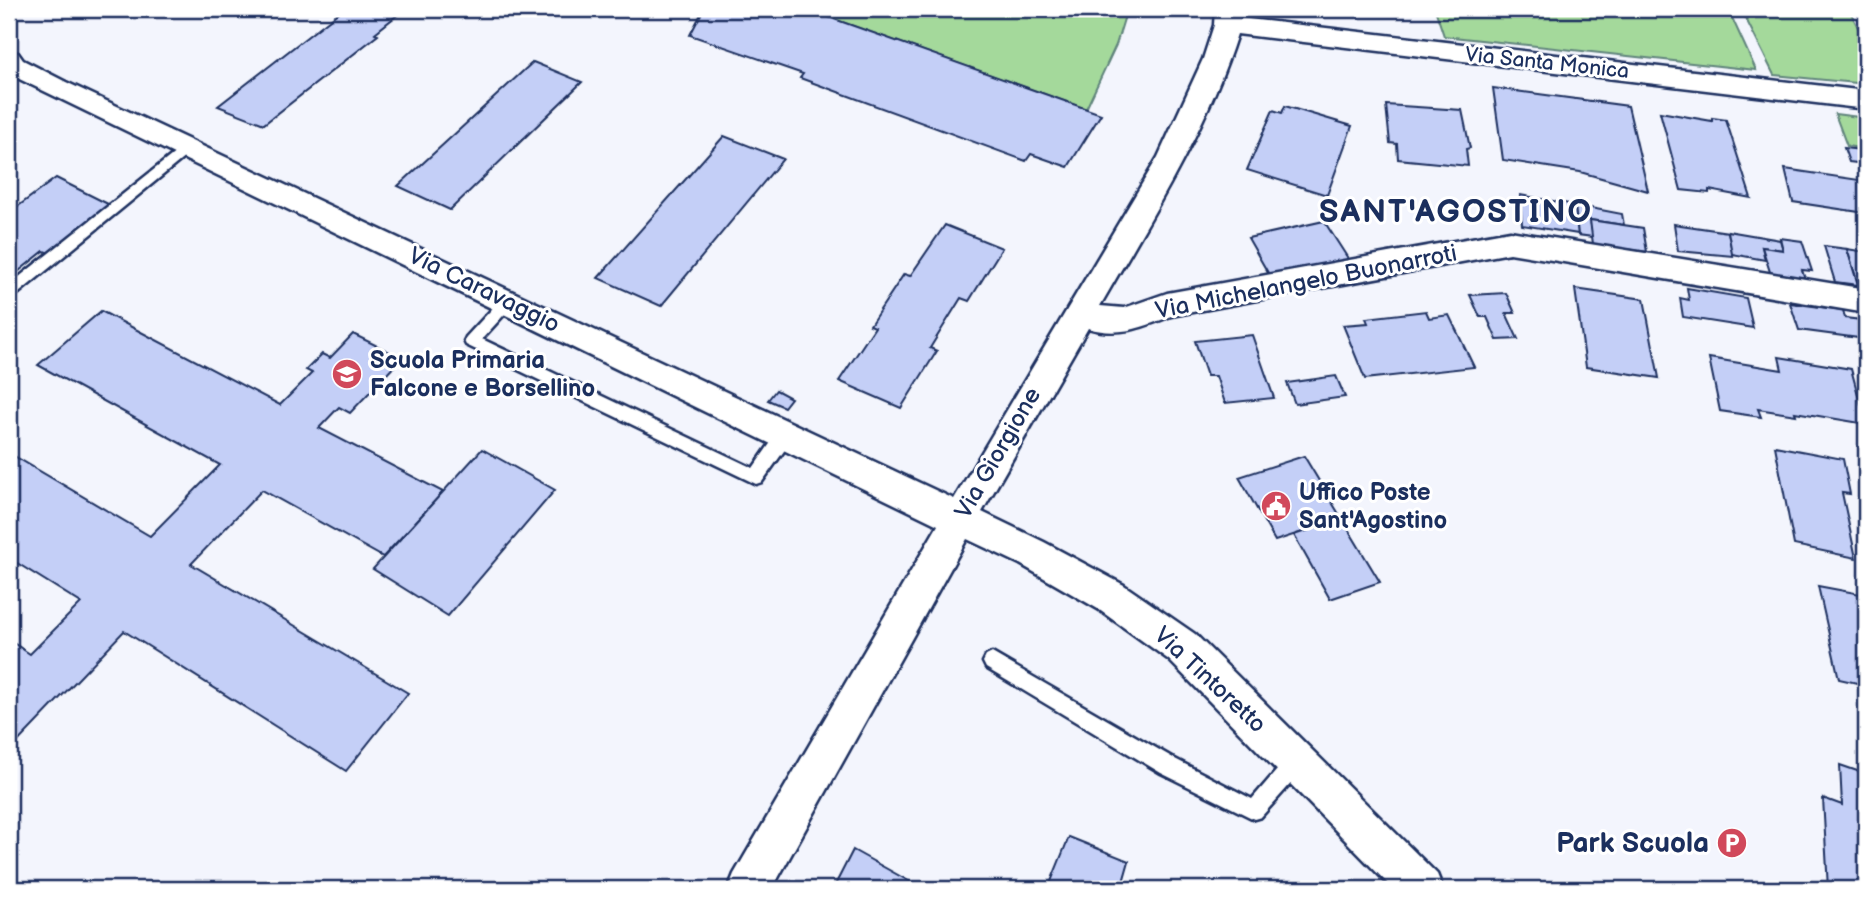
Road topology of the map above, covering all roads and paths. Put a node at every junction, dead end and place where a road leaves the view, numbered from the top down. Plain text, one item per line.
1 (1227, 17) edge
2 (9, 59) edge
3 (1866, 100) edge
4 (186, 149) junction
5 (9, 293) edge
6 (1866, 301) edge
7 (508, 302) junction
8 (1079, 313) junction
9 (785, 436) junction
10 (961, 519) junction
11 (992, 662) dead end
12 (1296, 763) junction
13 (749, 889) edge
14 (1422, 889) edge

1 - 3 street, Via Santa Monica
1 - 8 street, Via Giorgione
2 - 4 street, Via Caravaggio
4 - 5 lane
4 - 7 street, Via Caravaggio
6 - 8 street, Via Michelangelo Buonarroti
7 - 9 street, Via Caravaggio
7 - 9 lane
8 - 10 street, Via Giorgione
9 - 10 street, Via Caravaggio
10 - 12 street, Via Tintoretto
10 - 13 street, Via Giorgione
11 - 12 lane
12 - 14 street, Via Tintoretto

